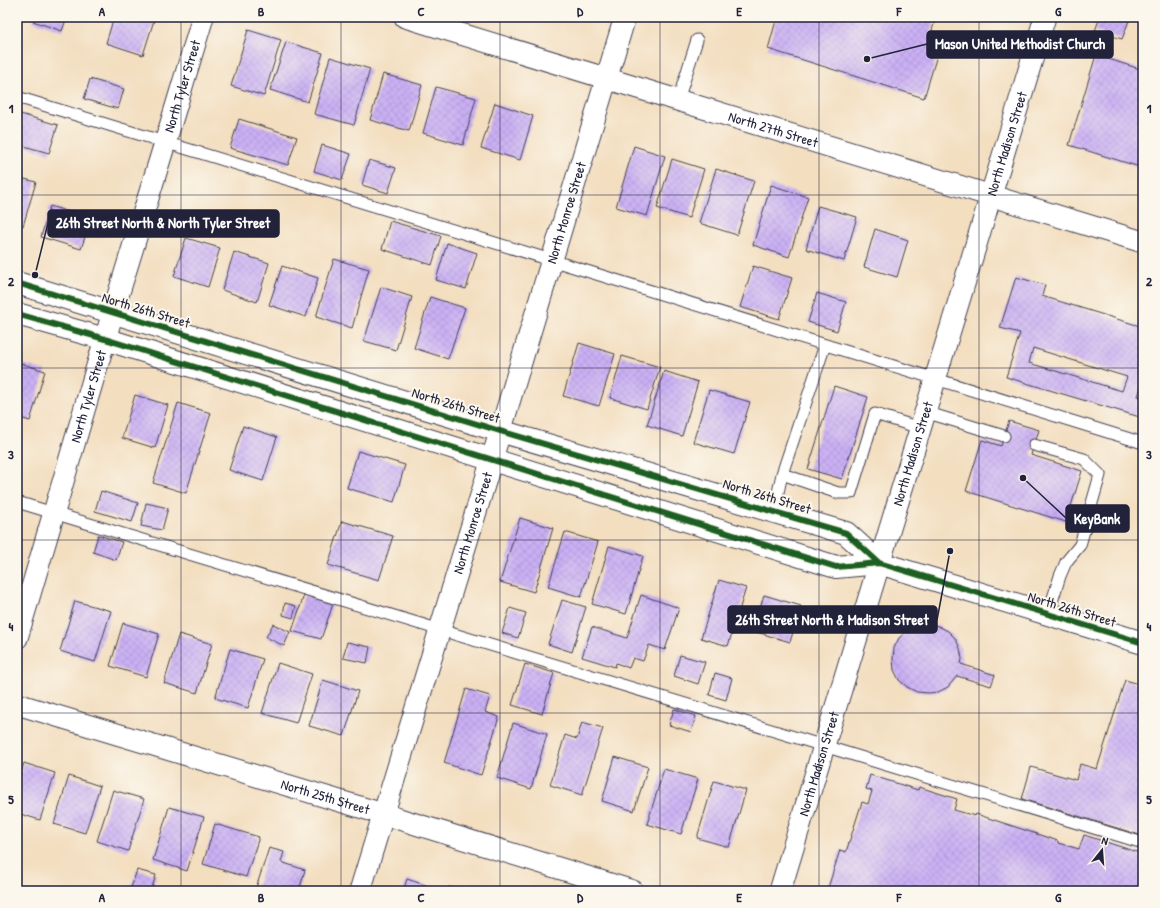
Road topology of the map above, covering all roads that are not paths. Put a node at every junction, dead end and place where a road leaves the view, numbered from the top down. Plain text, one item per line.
1 (203, 17) edge
2 (404, 17) edge
3 (625, 17) edge
4 (1045, 17) edge
5 (697, 40) dead end
6 (607, 78) junction
7 (17, 97) edge
8 (678, 100) junction
9 (165, 143) junction
10 (991, 195) junction
11 (1143, 242) edge
12 (551, 260) junction
13 (17, 283) edge
14 (113, 312) junction
15 (17, 314) edge
16 (105, 340) junction
17 (825, 345) junction
18 (935, 378) junction
19 (923, 420) junction
20 (500, 431) junction
21 (1004, 436) dead end
22 (1143, 443) edge
23 (1034, 445) dead end
24 (491, 459) junction
25 (782, 474) junction
26 (17, 502) edge
27 (774, 511) junction
28 (54, 514) junction
29 (879, 563) junction
30 (1048, 614) junction
31 (439, 630) junction
32 (17, 638) edge
33 (1143, 643) edge
34 (17, 704) edge
35 (824, 746) junction
36 (383, 814) junction
37 (1143, 843) edge
38 (360, 891) edge
39 (633, 891) edge
40 (780, 891) edge

1 - 9 street, North Tyler Street
2 - 6 street, North 27th Street
3 - 6 street, North Monroe Street
4 - 10 street, North Madison Street
5 - 8 lane
6 - 8 street, North 27th Street
6 - 12 street, North Monroe Street
7 - 9 lane
8 - 10 street, North 27th Street
9 - 12 lane
9 - 14 street, North Tyler Street
10 - 11 street, North 27th Street
10 - 18 street, North Madison Street
12 - 17 lane
12 - 20 street, North Monroe Street
13 - 14 street, North 26th Street
14 - 16 street, North Tyler Street
14 - 20 street, North 26th Street
15 - 16 street, North 26th Street
16 - 24 street, North 26th Street
16 - 28 street, North Tyler Street
17 - 18 lane
17 - 25 lane
18 - 19 street, North Madison Street
18 - 22 lane
19 - 21 lane
19 - 25 lane
19 - 29 street, North Madison Street
20 - 24 street, North Monroe Street
20 - 27 street, North 26th Street
23 - 30 lane
24 - 29 street, North 26th Street
24 - 31 street, North Monroe Street
25 - 27 lane
26 - 28 lane
27 - 29 street, North 26th Street
28 - 31 lane
28 - 32 street, North Tyler Street
29 - 30 street, North 26th Street
29 - 35 street, North Madison Street
30 - 33 street, North 26th Street
31 - 35 lane
31 - 36 street, North Monroe Street
34 - 36 street, North 25th Street
35 - 37 lane
35 - 40 street, North Madison Street
36 - 38 street, North Monroe Street
36 - 39 street, North 25th Street

